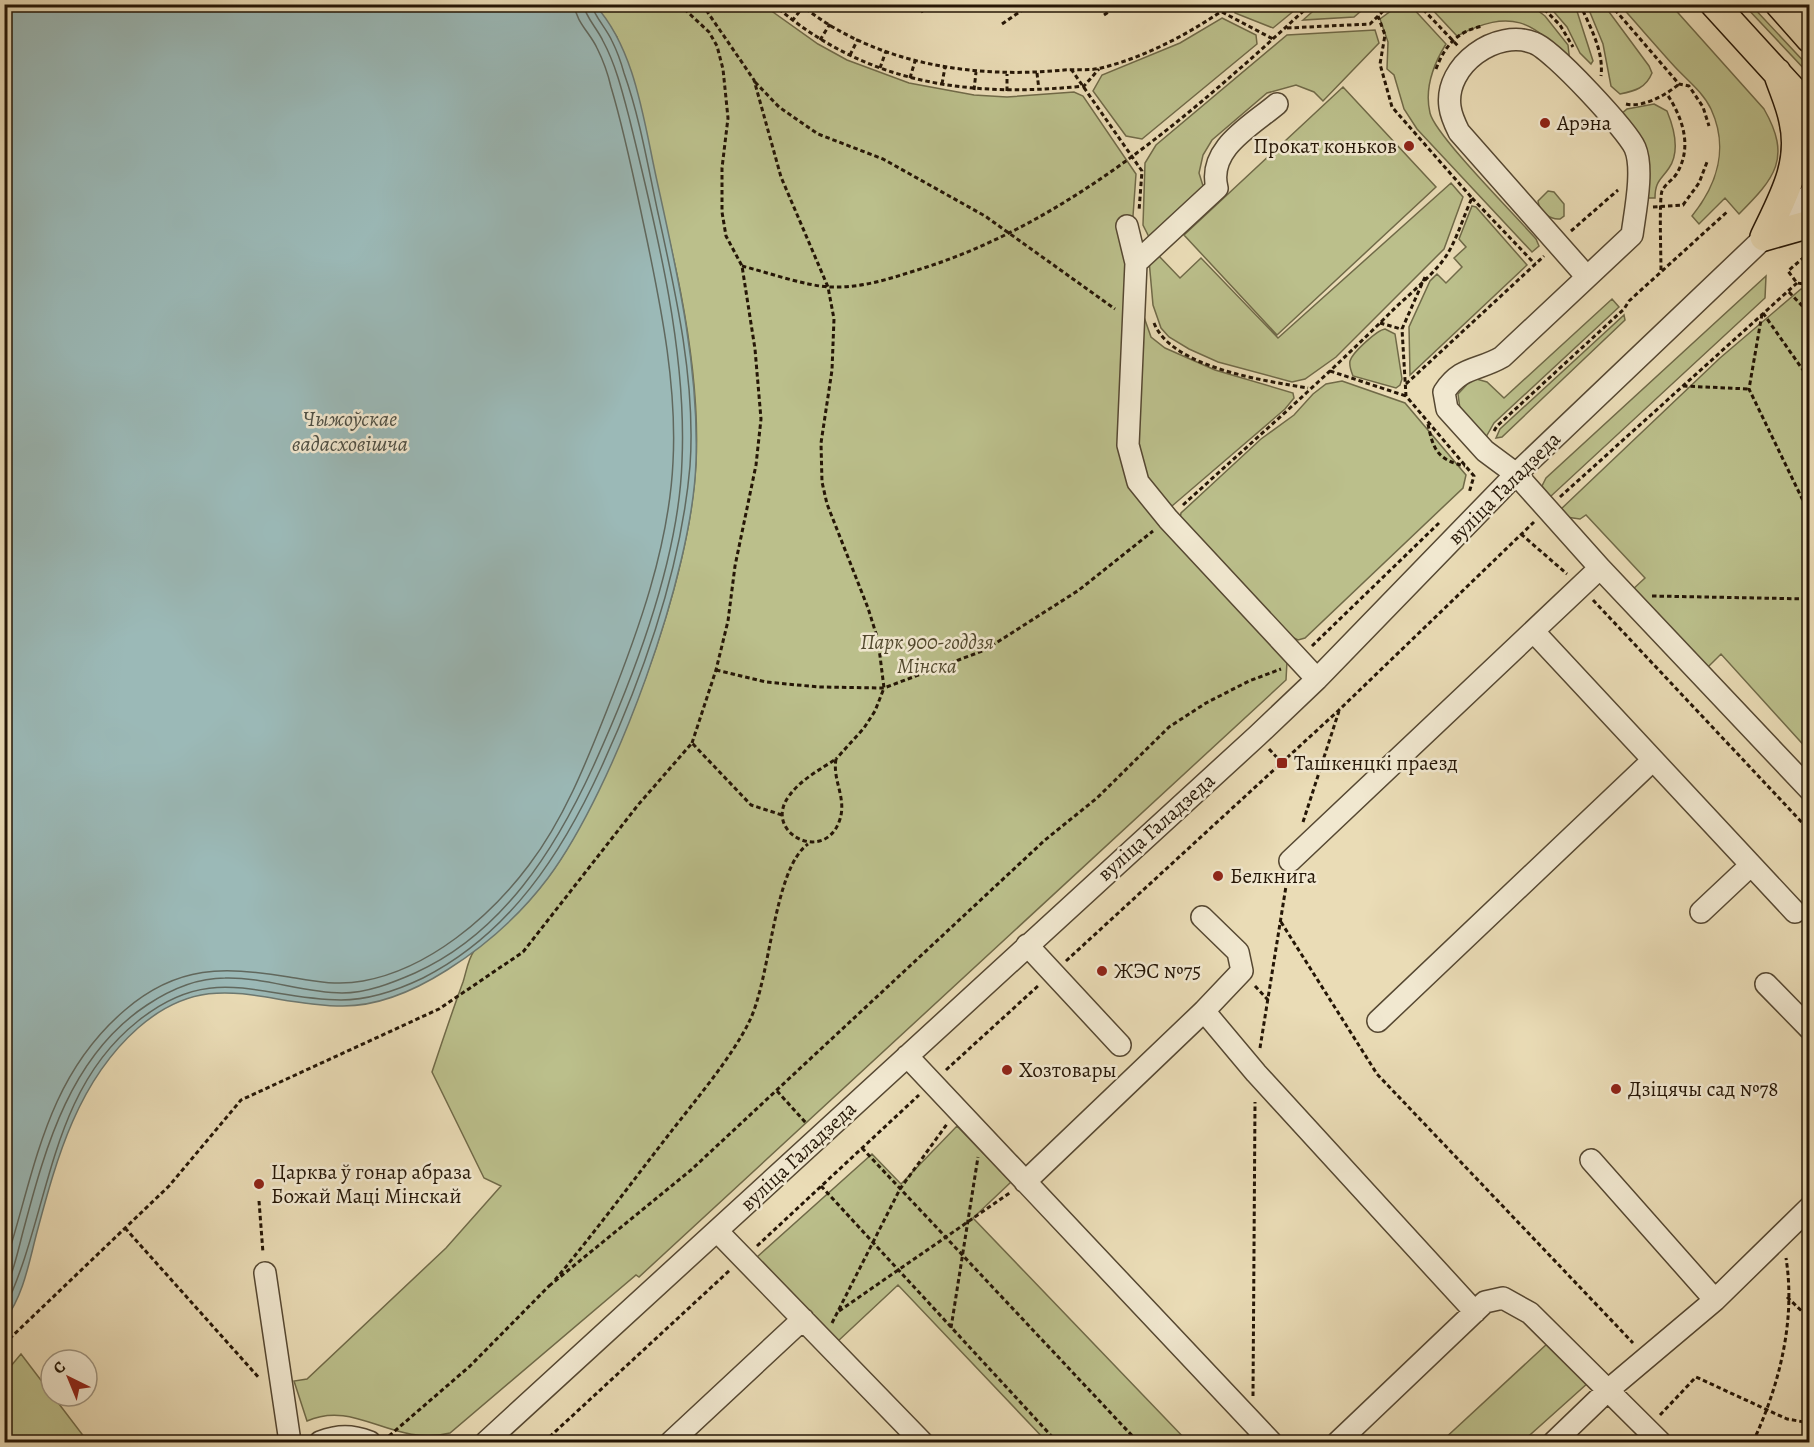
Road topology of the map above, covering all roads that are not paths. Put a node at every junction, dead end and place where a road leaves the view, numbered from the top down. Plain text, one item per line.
1 (1714, 4) edge
2 (1779, 4) edge
3 (1809, 39) edge
4 (1777, 72) junction
5 (1277, 104) dead end
6 (1809, 109) edge
7 (1809, 194) edge
8 (1133, 221) road end
9 (1809, 224) edge
10 (1764, 237) junction
11 (1136, 263) junction
12 (1587, 277) junction
13 (1516, 474) junction
14 (1600, 568) junction
15 (1534, 632) junction
16 (1317, 679) junction
17 (1653, 760) junction
18 (1809, 790) edge
19 (1290, 861) road end
20 (1751, 865) junction
21 (1701, 912) dead end
22 (1795, 912) dead end
23 (1202, 917) dead end
24 (1027, 945) junction
25 (1766, 984) dead end
26 (1204, 1011) junction
27 (1378, 1021) dead end
28 (1809, 1029) edge
29 (1120, 1045) dead end
30 (907, 1056) junction
31 (1591, 1160) dead end
32 (1025, 1182) junction
33 (1809, 1207) edge
34 (717, 1231) junction
35 (265, 1273) road end
36 (1715, 1300) junction
37 (1475, 1312) junction
38 (803, 1319) junction
39 (1607, 1391) junction
40 (1653, 1436) edge
41 (377, 1441) edge
42 (916, 1441) edge
43 (290, 1443) edge
44 (320, 1443) edge
45 (486, 1443) edge
46 (671, 1443) edge
47 (1271, 1443) edge
48 (1338, 1443) edge
49 (1554, 1443) edge

1 - 4 main road
2 - 3 main road
4 - 6 main road
4 - 10 main road
5 - 11 street
7 - 10 street, вуліца Галадзеда
8 - 11 street
9 - 10 main road
10 - 13 street, вуліца Галадзеда
11 - 16 street
12 - 12 street
12 - 13 street
13 - 14 street
13 - 16 street, вуліца Галадзеда
14 - 15 street
14 - 18 street
15 - 17 street
15 - 19 street
16 - 24 street, вуліца Галадзеда
17 - 20 street
17 - 27 street
20 - 21 street
20 - 22 street
23 - 26 street
24 - 29 street
24 - 30 street, вуліца Галадзеда
25 - 28 street
26 - 32 street
26 - 37 street
30 - 32 street
30 - 34 street, вуліца Галадзеда
31 - 36 street
32 - 47 street
33 - 36 street
34 - 38 street
34 - 45 street, вуліца Галадзеда
35 - 43 street
36 - 39 street
37 - 39 street
37 - 48 street
38 - 42 street
38 - 46 street
39 - 40 street
39 - 49 street
41 - 44 street

